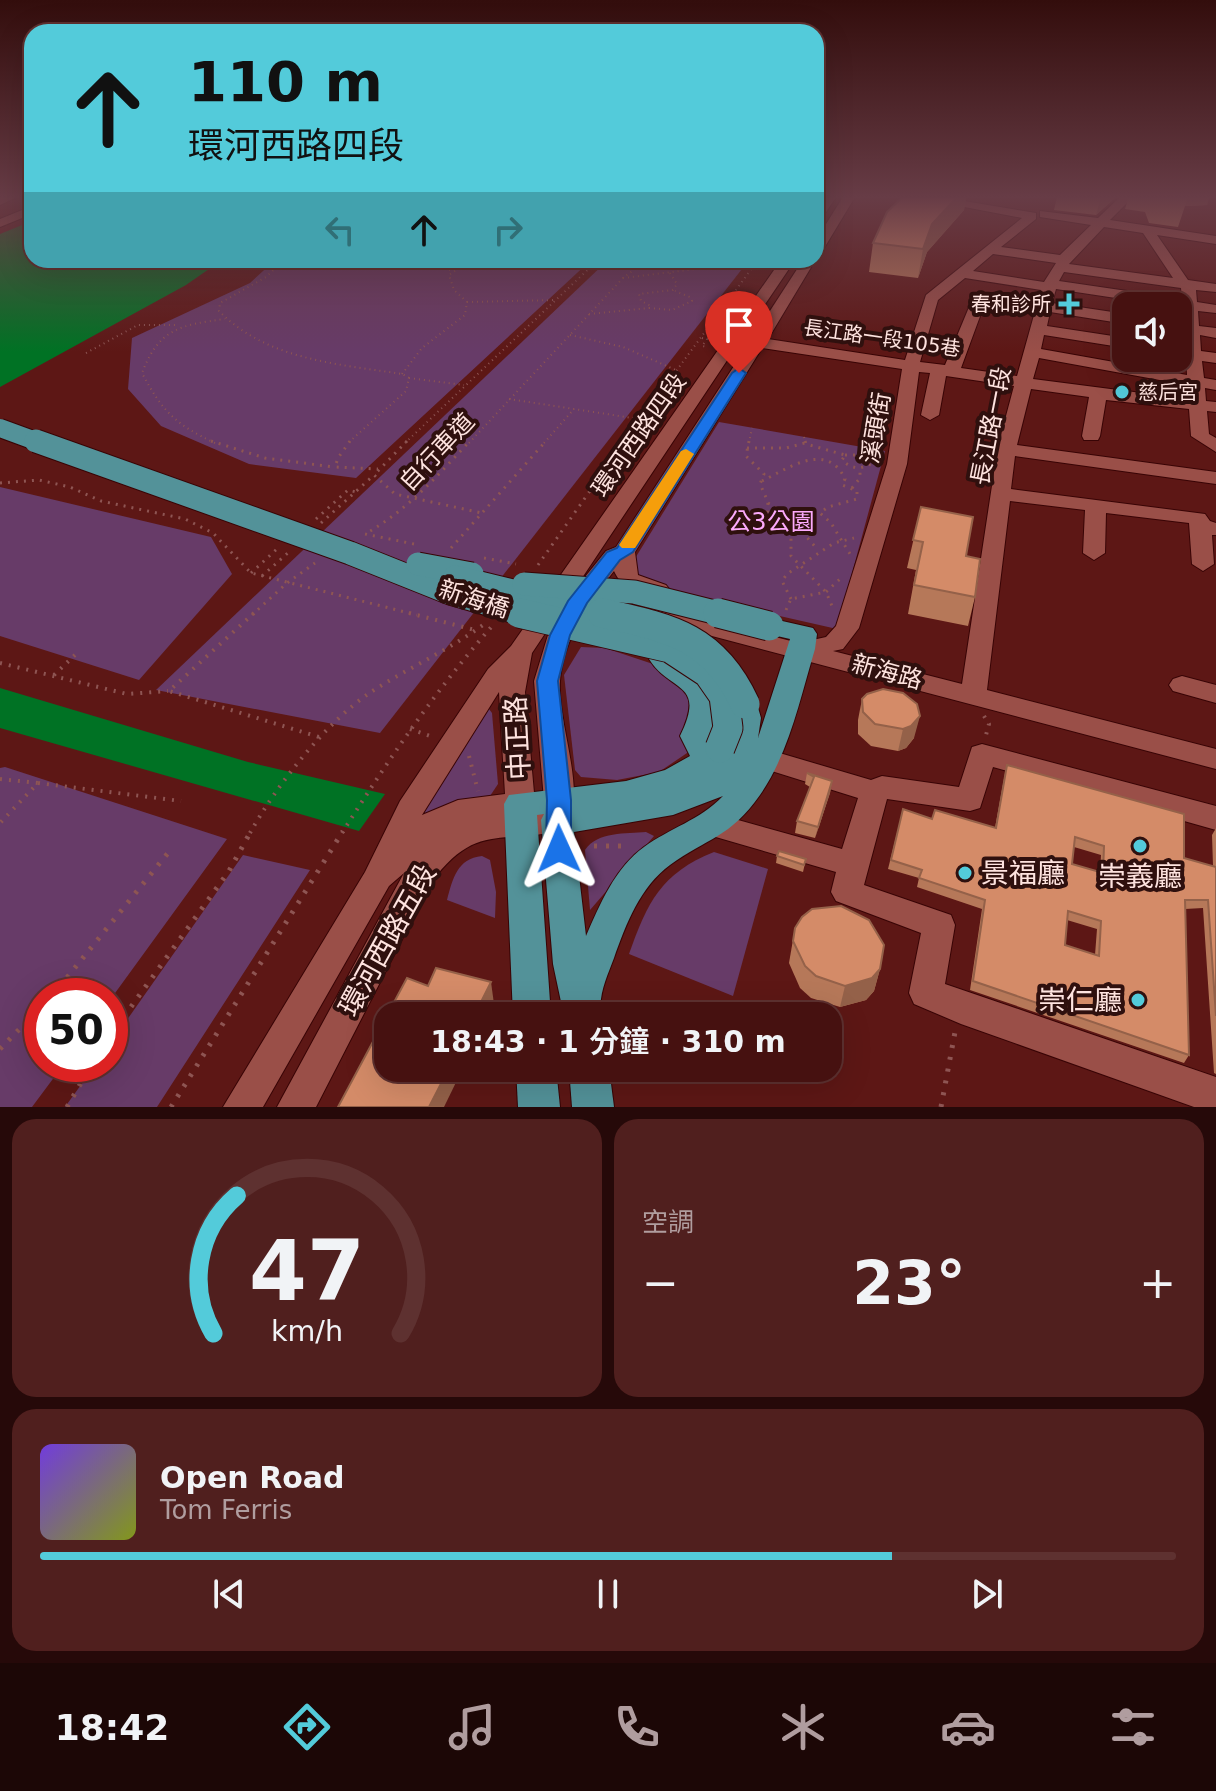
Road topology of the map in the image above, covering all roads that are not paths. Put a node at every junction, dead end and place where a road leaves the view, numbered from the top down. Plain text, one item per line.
1 (1075, 249) edge
2 (1161, 249) edge
3 (991, 250) joint
4 (1062, 263) junction
5 (782, 268) edge
6 (805, 268) edge
7 (961, 273) junction
8 (1186, 284) junction
9 (1216, 288) edge
10 (1187, 292) edge
11 (1047, 293) junction
12 (1112, 298) edge
13 (979, 300) dead end
14 (1192, 305) edge
15 (1216, 309) edge
16 (1112, 314) edge
17 (1037, 329) junction
18 (1192, 329) edge
19 (1216, 333) edge
20 (735, 339) junction
21 (1112, 341) edge
22 (758, 343) junction
23 (1031, 352) junction
24 (1192, 354) edge
25 (1216, 358) edge
26 (911, 366) junction
27 (946, 369) junction
28 (1192, 372) edge
29 (1023, 380) junction
30 (1195, 382) junction
31 (1216, 385) edge
32 (1098, 393) junction
33 (1196, 405) junction
34 (1216, 407) edge
35 (930, 415) dead end
36 (0, 418) edge
37 (0, 428) edge
38 (1091, 436) dead end
39 (1216, 446) edge
40 (1007, 449) junction
41 (1216, 478) edge
42 (1115, 486) dead end
43 (1002, 494) junction
44 (1191, 496) dead end
45 (1096, 506) junction
46 (1119, 509) junction
47 (1205, 524) edge
48 (624, 552) junction
49 (1094, 553) dead end
50 (420, 554) junction
51 (1203, 564) dead end
52 (567, 599) junction
53 (560, 635) junction
54 (803, 642) junction
55 (520, 652) junction
56 (1182, 685) dead end
57 (1216, 694) edge
58 (973, 695) junction
59 (766, 759) junction
60 (1216, 759) edge
61 (709, 766) junction
62 (874, 792) junction
63 (558, 810) junction
64 (520, 814) junction
65 (1216, 818) edge
66 (713, 825) junction
67 (853, 865) junction
68 (376, 881) junction
69 (531, 1002) edge
70 (580, 1002) edge
71 (584, 1002) edge
72 (537, 1082) edge
73 (590, 1082) edge
74 (1216, 1096) edge
75 (242, 1107) edge
76 (296, 1107) edge
77 (539, 1107) edge
78 (593, 1107) edge

1 - 4 street, 長江路一段
2 - 8 street
3 - 4 street
3 - 7 street, 溪頭街
4 - 8 street
4 - 11 street, 長江路一段
5 - 20 street, 環河西路四段
6 - 22 street, 環河西路四段
7 - 11 street
7 - 26 street, 溪頭街
8 - 9 street
8 - 10 street
11 - 12 street
11 - 16 street
11 - 17 street, 長江路一段
13 - 27 street
14 - 15 street
17 - 21 street
17 - 23 street, 長江路一段
18 - 19 street
20 - 22 street, 長江路一段105巷
20 - 52 street, 環河西路四段
22 - 26 street, 長江路一段105巷
22 - 48 street, 環河西路四段
23 - 29 street, 長江路一段
23 - 30 street
24 - 25 street
26 - 27 street, 長江路一段105巷
26 - 54 street, 溪頭街
27 - 29 street, 長江路一段105巷
27 - 35 street
28 - 30 street
29 - 32 street, 長江路一段105巷
29 - 40 street, 長江路一段
30 - 31 street
30 - 33 street
32 - 33 street, 長江路一段105巷
32 - 38 street
33 - 34 street, 長江路一段105巷
33 - 39 street
36 - 50 main road, 新海橋
37 - 61 main road, 新海橋, bridge
40 - 41 street
40 - 43 street, 長江路一段
42 - 46 street
43 - 45 street
43 - 58 street, 長江路一段
44 - 47 street
45 - 46 street
45 - 49 street
46 - 47 street
47 - 51 street
48 - 52 street, 環河西路四段
48 - 54 street
50 - 54 main road, bridge
50 - 61 main road, 新海橋, bridge
52 - 53 street, 中正路
52 - 54 street, 新海路
52 - 55 street
53 - 61 main road
53 - 63 street, 中正路
54 - 58 street, 新海路
54 - 59 main road
55 - 64 street, 中正路
55 - 68 street
56 - 57 street
58 - 60 street, 新海路
59 - 61 main road
59 - 62 street
59 - 66 main road
61 - 63 main road
62 - 65 street
62 - 67 street
63 - 64 main road
63 - 70 main road, 中正路
64 - 68 street
64 - 69 main road, 中正路
64 - 76 street, 環河西路五段
66 - 67 street
66 - 71 main road
67 - 74 street
68 - 75 street, 環河西路五段
72 - 77 main road
73 - 78 main road

